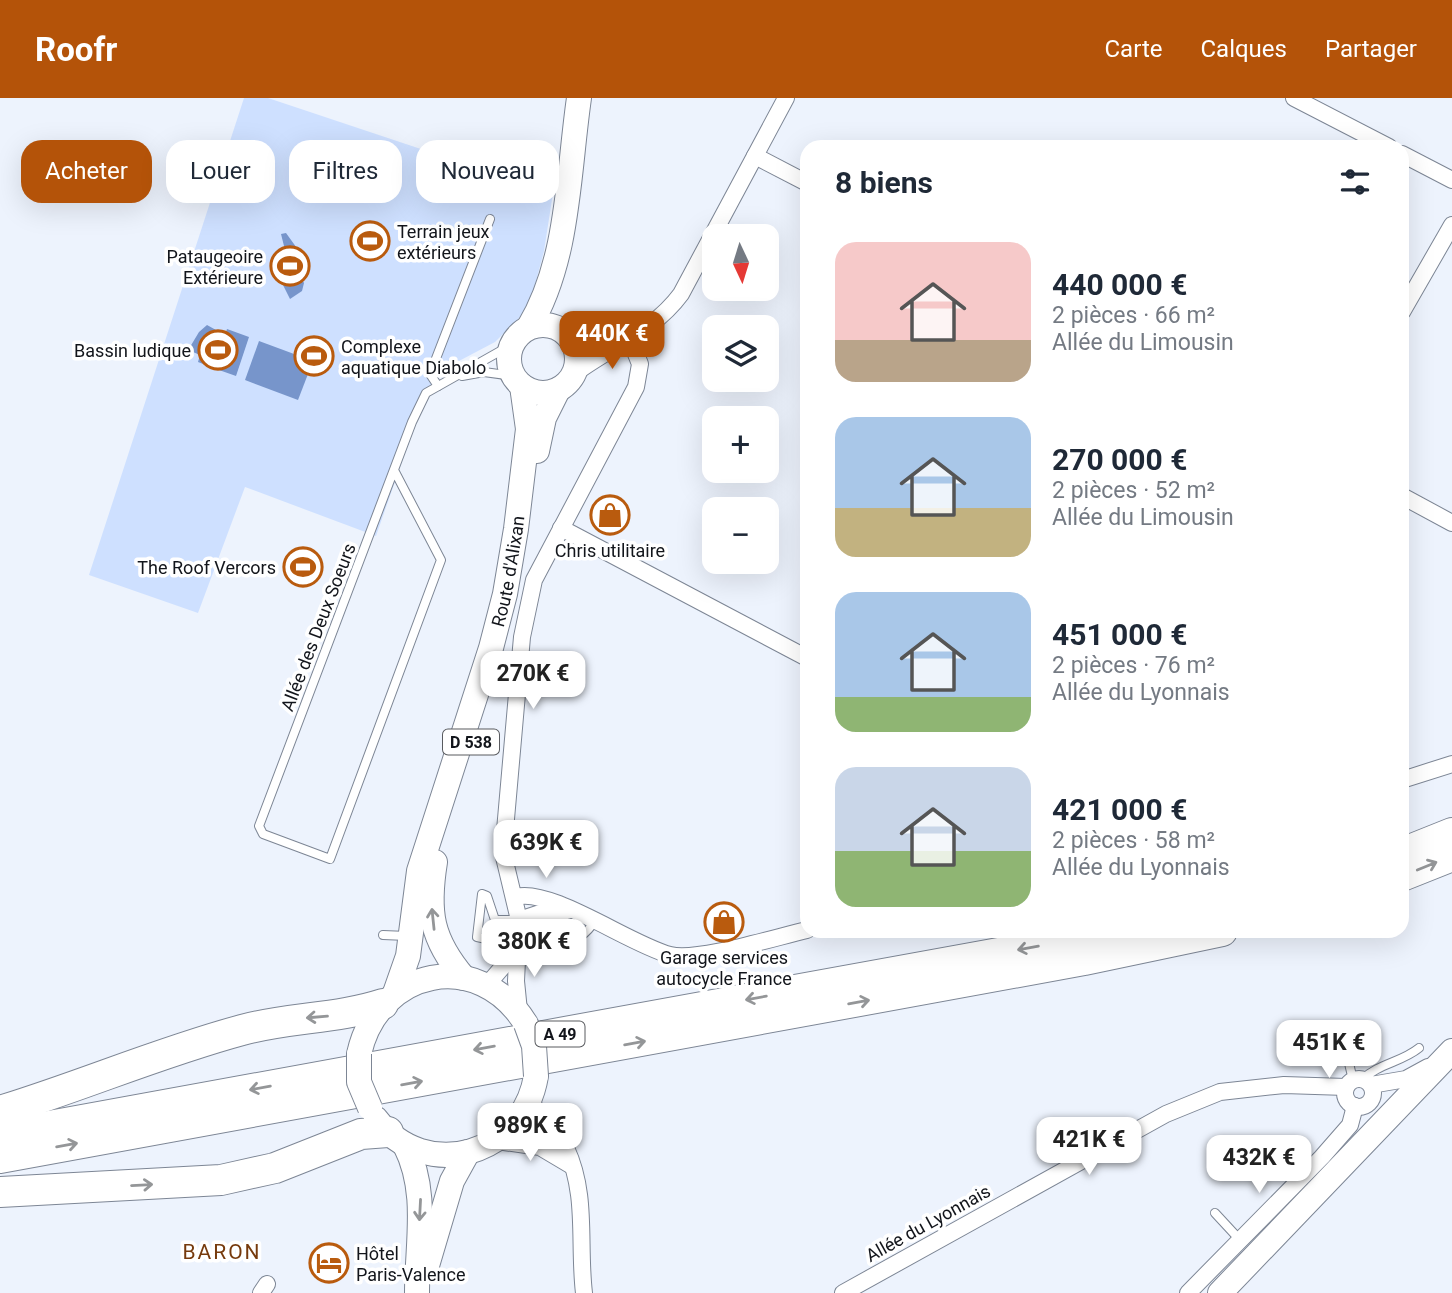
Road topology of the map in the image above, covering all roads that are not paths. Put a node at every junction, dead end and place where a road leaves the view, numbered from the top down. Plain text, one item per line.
1 (579, 98) edge
2 (786, 98) edge
3 (1294, 98) edge
4 (1375, 140) edge
5 (755, 156) junction
6 (1409, 158) edge
7 (800, 179) edge
8 (1452, 180) edge
9 (490, 219) dead end
10 (1452, 225) edge
11 (556, 263) junction
12 (1409, 300) edge
13 (530, 327) junction
14 (568, 335) junction
15 (630, 339) junction
16 (511, 345) junction
17 (452, 379) junction
18 (517, 381) junction
19 (566, 382) junction
20 (438, 386) junction
21 (394, 470) junction
22 (1409, 500) edge
23 (1452, 523) edge
24 (561, 528) junction
25 (800, 654) edge
26 (1452, 764) edge
27 (1409, 778) edge
28 (1452, 833) edge
29 (1409, 850) edge
30 (1452, 856) edge
31 (1409, 873) edge
32 (516, 897) junction
33 (569, 911) junction
34 (495, 920) junction
35 (519, 920) junction
36 (594, 922) junction
37 (800, 932) edge
38 (383, 935) dead end
39 (410, 936) junction
40 (1081, 938) edge
41 (1189, 938) edge
42 (518, 949) junction
43 (476, 981) junction
44 (389, 999) junction
45 (522, 1017) junction
46 (1419, 1048) dead end
47 (1347, 1055) dead end
48 (1452, 1055) edge
49 (1358, 1083) junction
50 (530, 1100) junction
51 (1354, 1106) junction
52 (0, 1111) edge
53 (0, 1135) edge
54 (396, 1138) junction
55 (497, 1140) junction
56 (468, 1152) junction
57 (0, 1158) edge
58 (572, 1166) junction
59 (0, 1192) edge
60 (1215, 1213) dead end
61 (1240, 1240) junction
62 (418, 1293) edge
63 (584, 1293) edge
64 (843, 1293) edge
65 (1188, 1293) edge
66 (1220, 1293) edge

1 - 11 main road, Route d'Alixan
2 - 5 street
3 - 4 street
5 - 7 street
5 - 15 street
6 - 8 street
9 - 20 lane
10 - 12 street
11 - 13 main road, Route d'Alixan
11 - 14 main road, Route d'Alixan
13 - 14 main road
13 - 16 main road, Route d'Alixan
14 - 15 street
14 - 19 main road, Route d'Alixan
15 - 19 street
15 - 24 street
16 - 17 lane, Allée des Deux Soeurs
16 - 18 main road, Route d'Alixan
17 - 18 lane, Allée des Deux Soeurs
17 - 20 lane, Allée des Deux Soeurs
18 - 19 main road
18 - 39 main road, Route d'Alixan / D 538
43 -> 19 main road, Route d'Alixan / D 538
20 - 21 lane, Allée des Deux Soeurs
21 - 21 lane, Allée des Deux Soeurs
22 - 23 street
24 - 25 street
24 - 32 street
26 - 27 street
28 - 29 highway
31 -> 30 highway
32 - 33 street
32 - 35 street
33 - 35 street
33 - 36 street
34 - 34 lane
34 - 35 lane
35 - 42 street
36 - 37 street
36 - 42 lane
38 - 39 lane
39 - 44 main road, Route d'Alixan / D 538
40 -> 53 highway, A 49
57 -> 41 highway, A 49
42 - 43 street
42 - 45 street
43 - 44 main road
43 - 45 main road
44 -> 52 highway
44 - 54 main road, bridge
45 - 50 main road, bridge
46 - 49 lane
47 - 49 lane
48 - 49 street, Allée du Lyonnais
48 - 66 main road
49 - 51 street
49 - 51 street
49 - 64 street, Allée du Lyonnais
50 - 55 main road
50 - 58 street
51 - 61 street
54 - 56 main road
59 -> 54 highway
54 -> 62 main road
55 - 56 main road
55 - 58 street
56 - 62 main road
58 - 63 street
60 - 61 lane
61 - 65 street

